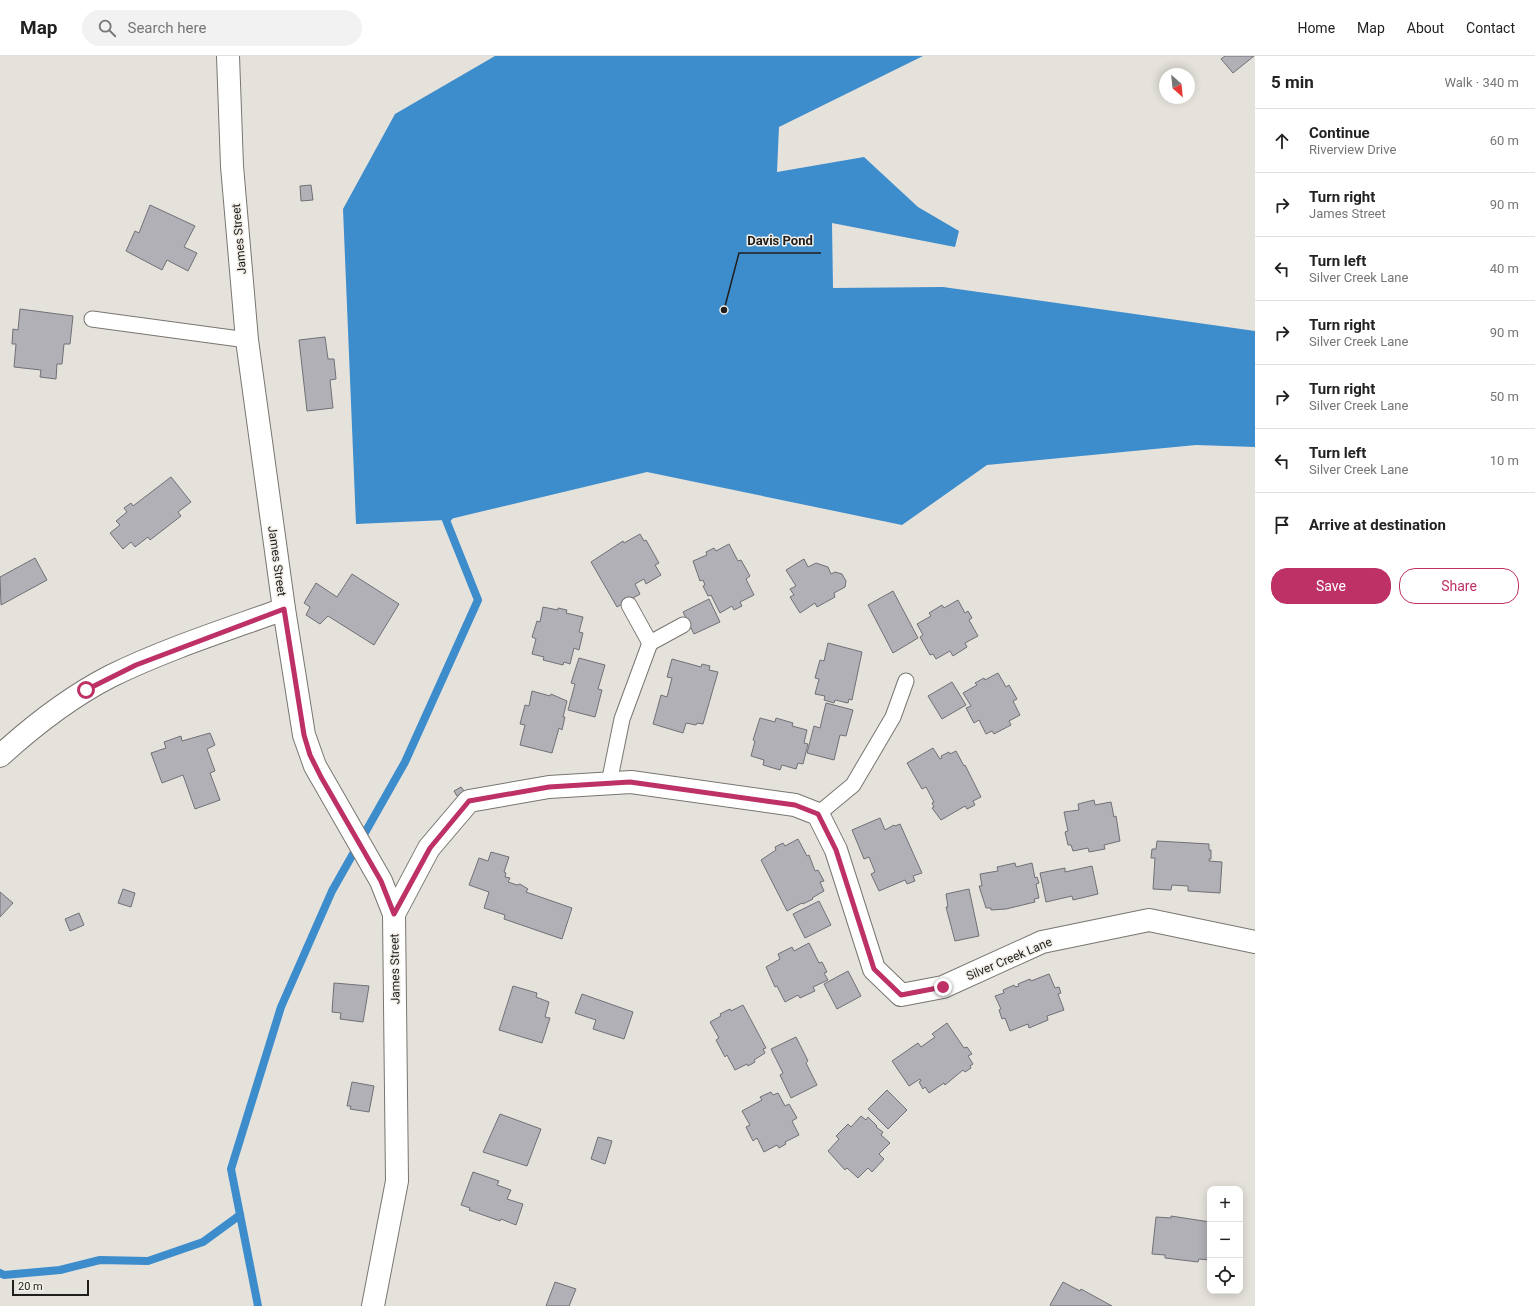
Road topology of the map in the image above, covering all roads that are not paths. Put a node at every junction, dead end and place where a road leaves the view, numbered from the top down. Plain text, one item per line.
1 (228, 56) edge
2 (92, 319) dead end
3 (247, 340) junction
4 (629, 605) dead end
5 (284, 609) junction
6 (683, 625) dead end
7 (650, 643) junction
8 (906, 681) dead end
9 (0, 756) edge
10 (609, 783) junction
11 (818, 814) junction
12 (394, 914) junction
13 (1255, 942) edge
14 (373, 1306) edge

1 - 3 street, James Street
2 - 3 lane
3 - 5 street, James Street
4 - 7 lane
5 - 9 street
5 - 12 street, James Street
6 - 7 lane
7 - 10 lane
8 - 11 lane
10 - 11 street
10 - 12 street
11 - 13 street, Silver Creek Lane
12 - 14 street, James Street

